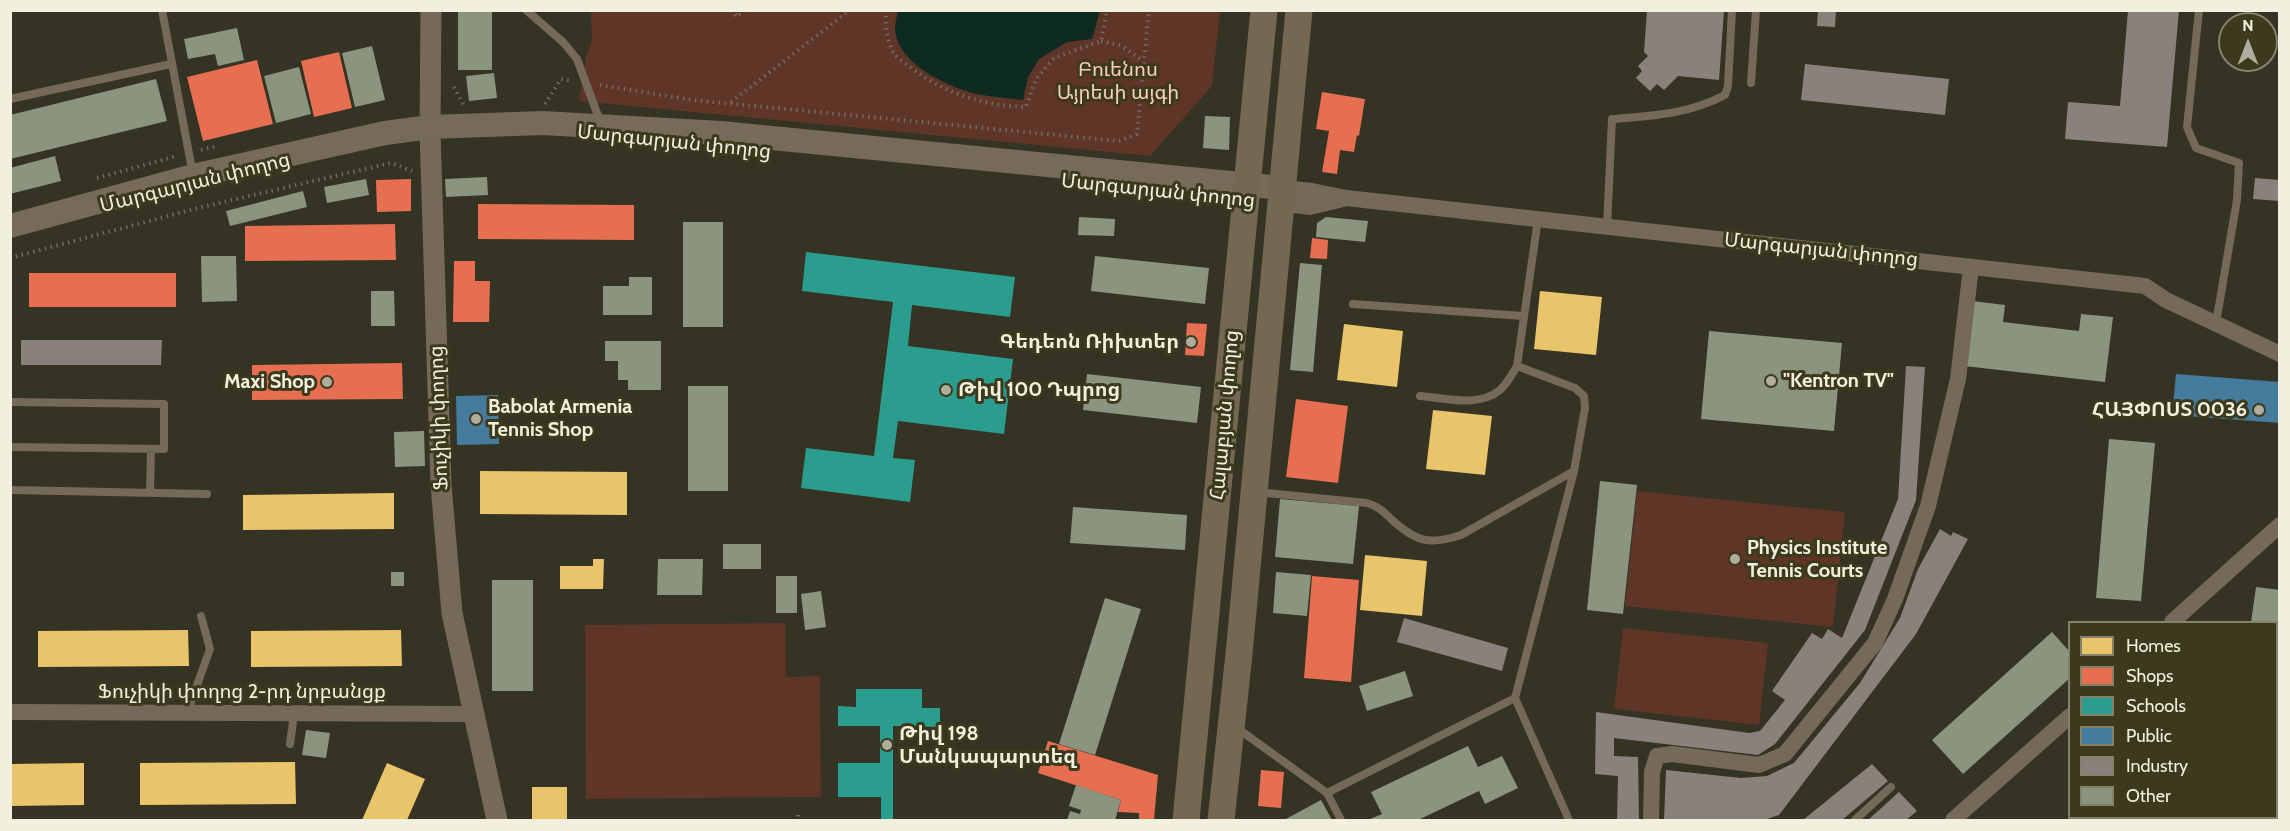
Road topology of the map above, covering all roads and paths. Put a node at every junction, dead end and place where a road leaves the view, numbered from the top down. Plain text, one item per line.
1 (162, 10) edge
2 (431, 10) edge
3 (526, 10) edge
4 (730, 10) edge
5 (744, 10) edge
6 (850, 10) edge
7 (1107, 10) edge
8 (1149, 10) edge
9 (1264, 10) edge
10 (1299, 10) edge
11 (1732, 10) edge
12 (1756, 10) edge
13 (2199, 10) edge
14 (885, 11) edge
15 (1101, 41) junction
16 (1143, 62) junction
17 (171, 64) junction
18 (588, 83) junction
19 (1751, 83) dead end
20 (453, 87) dead end
21 (10, 99) edge
22 (730, 103) junction
23 (543, 107) dead end
24 (466, 108) dead end
25 (602, 126) junction
26 (430, 129) junction
27 (418, 173) dead end
28 (193, 179) junction
29 (1246, 192) junction
30 (1281, 196) junction
31 (1538, 219) junction
32 (10, 226) edge
33 (1606, 227) junction
34 (10, 231) edge
35 (10, 258) edge
36 (1971, 267) junction
37 (1353, 304) dead end
38 (1523, 316) junction
39 (2216, 324) junction
40 (2280, 354) edge
41 (1517, 366) junction
42 (1420, 396) dead end
43 (10, 402) edge
44 (10, 447) edge
45 (151, 450) junction
46 (1574, 471) junction
47 (10, 490) edge
48 (1254, 491) junction
49 (150, 493) junction
50 (207, 494) dead end
51 (2280, 525) edge
52 (201, 616) dead end
53 (2173, 621) edge
54 (1515, 698) junction
55 (10, 712) edge
56 (187, 713) junction
57 (294, 714) junction
58 (474, 714) junction
59 (2068, 718) edge
60 (1232, 724) junction
61 (290, 744) dead end
62 (1891, 787) dead end
63 (1327, 793) junction
64 (497, 820) edge
65 (1186, 820) edge
66 (1221, 820) edge
67 (1341, 820) edge
68 (1569, 820) edge
69 (1652, 820) edge
70 (1855, 820) edge
71 (1953, 820) edge

1 - 17 lane
2 - 26 street, Ֆուչիկի փողոց
3 - 18 lane
4 - 5 path
6 - 22 path
7 - 15 path
8 - 16 path
9 - 29 main road, Հալաբյան փողոց
10 - 30 main road, Հալաբյան փողոց
11 - 33 lane
12 - 19 lane
13 - 39 lane
14 - 15 path
15 - 16 path
16 - 22 path
17 - 21 lane
17 - 28 lane
18 - 22 path
18 - 23 path
18 - 25 lane
20 - 24 path
25 - 26 main road, Մարգարյան փողոց
25 - 29 main road, Մարգարյան փողոց
26 - 28 main road, Մարգարյան փողոց
26 - 29 main road, Մարգարյան փողոց
26 - 58 street, Ֆուչիկի փողոց
27 - 35 path
28 - 32 main road, Մարգարյան փողոց
28 - 34 main road, Մարգարյան փողոց
29 - 30 main road, Մարգարյան փողոց
29 - 65 main road, Հալաբյան փողոց
30 - 31 street, Մարգարյան փողոց
30 - 48 main road, Հալաբյան փողոց
31 - 33 street, Մարգարյան փողոց
31 - 38 lane
33 - 36 street, Մարգարյան փողոց
36 - 39 street, Մարգարյան փողոց
36 - 69 street
37 - 38 lane
38 - 41 lane
39 - 40 street, Մարգարյան փողոց
41 - 42 lane
41 - 46 lane
43 - 45 lane
44 - 45 lane
45 - 49 lane
46 - 48 lane
46 - 54 lane
47 - 49 lane
48 - 60 main road, Հալաբյան փողոց
49 - 50 lane
51 - 53 street
52 - 56 lane
54 - 63 lane
54 - 68 lane
55 - 56 street, Ֆուչիկի փողոց 2-րդ նրբանցք
56 - 57 street, Ֆուչիկի փողոց 2-րդ նրբանցք
57 - 58 street, Ֆուչիկի փողոց 2-րդ նրբանցք
57 - 61 lane
58 - 64 street, Ֆուչիկի փողոց
59 - 71 street
60 - 63 lane
60 - 66 main road, Հալաբյան փողոց
62 - 70 lane
63 - 67 lane

